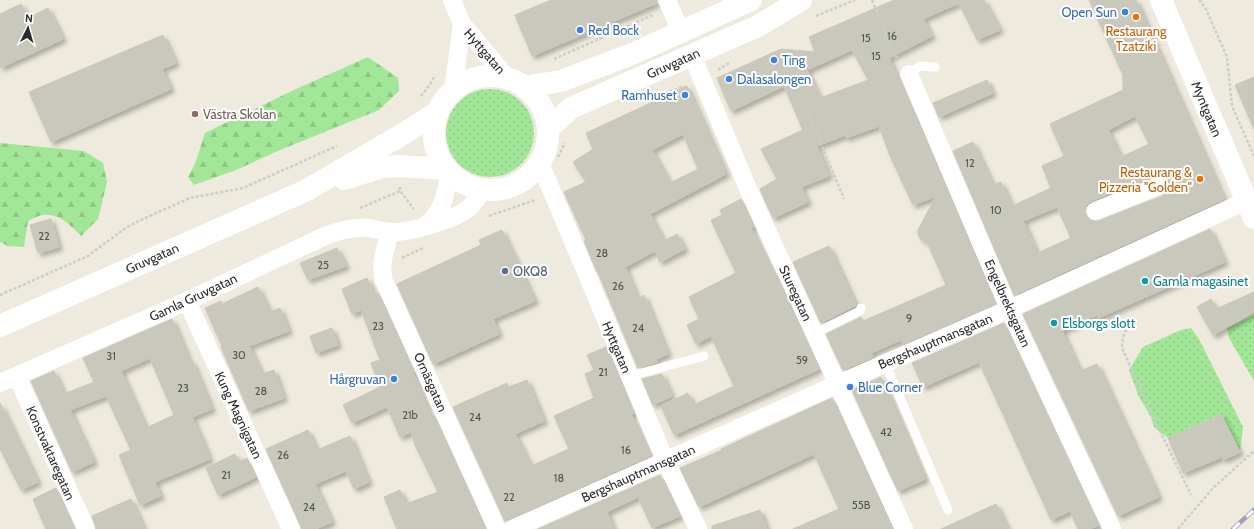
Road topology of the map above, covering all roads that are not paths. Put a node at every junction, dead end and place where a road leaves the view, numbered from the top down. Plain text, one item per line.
1 (452, 0) edge
2 (751, 0) edge
3 (1161, 0) edge
4 (669, 4) edge
5 (807, 8) edge
6 (462, 24) junction
7 (681, 32) junction
8 (692, 55) junction
9 (935, 68) dead end
10 (909, 74) joint
11 (516, 83) junction
12 (453, 91) junction
13 (438, 112) junction
14 (557, 134) junction
15 (549, 161) junction
16 (448, 171) junction
17 (1158, 186) dead end
18 (483, 190) junction
19 (305, 191) junction
20 (1250, 209) edge
21 (1095, 211) dead end
22 (426, 225) junction
23 (390, 232) junction
24 (187, 301) junction
25 (861, 308) dead end
26 (1009, 309) junction
27 (0, 326) edge
28 (814, 333) junction
29 (704, 356) dead end
30 (885, 363) junction
31 (17, 376) junction
32 (630, 376) junction
33 (0, 383) edge
34 (838, 384) junction
35 (665, 460) junction
36 (948, 510) dead end
37 (86, 529) edge
38 (291, 529) edge
39 (497, 529) edge
40 (512, 529) edge
41 (698, 529) edge
42 (904, 529) edge
43 (1112, 529) edge

1 - 6 street, Hyttgatan
2 - 7 main road, Gruvgatan
3 - 20 main road, Myntgatan
4 - 7 street
5 - 8 main road, Gruvgatan
6 - 11 street, Hyttgatan
6 - 12 street, Hyttgatan
7 - 11 main road, Gruvgatan
8 - 14 main road, Gruvgatan
8 - 28 street, Sturegatan
9 - 10 lane
10 - 26 street, Engelbrektsgatan
11 - 12 main road
11 - 14 main road
12 - 13 main road
13 - 16 main road
13 - 19 main road, Gruvgatan
14 - 15 main road
15 - 18 main road
15 - 32 street, Hyttgatan
16 - 18 main road
16 - 19 main road, Gruvgatan
16 - 22 street
17 - 21 street
18 - 22 street, Gamla Gruvgatan
19 - 27 main road, Gruvgatan
20 - 26 street, Bergshauptmansgatan
22 - 23 street, Gamla Gruvgatan
23 - 24 street, Gamla Gruvgatan
23 - 39 street, Ornäsgatan
24 - 31 street, Gamla Gruvgatan
24 - 38 street, Kung Magnigatan
25 - 28 lane
26 - 30 street, Bergshauptmansgatan
26 - 43 street, Engelbrektsgatan
28 - 34 street, Sturegatan
29 - 32 lane
30 - 34 street, Bergshauptmansgatan
30 - 36 lane
31 - 33 street, Gamla Gruvgatan
31 - 37 street, Konstvaktaregatan
32 - 35 street, Hyttgatan
34 - 35 street, Bergshauptmansgatan
34 - 42 street, Sturegatan
35 - 40 street, Bergshauptmansgatan
35 - 41 street, Hyttgatan

